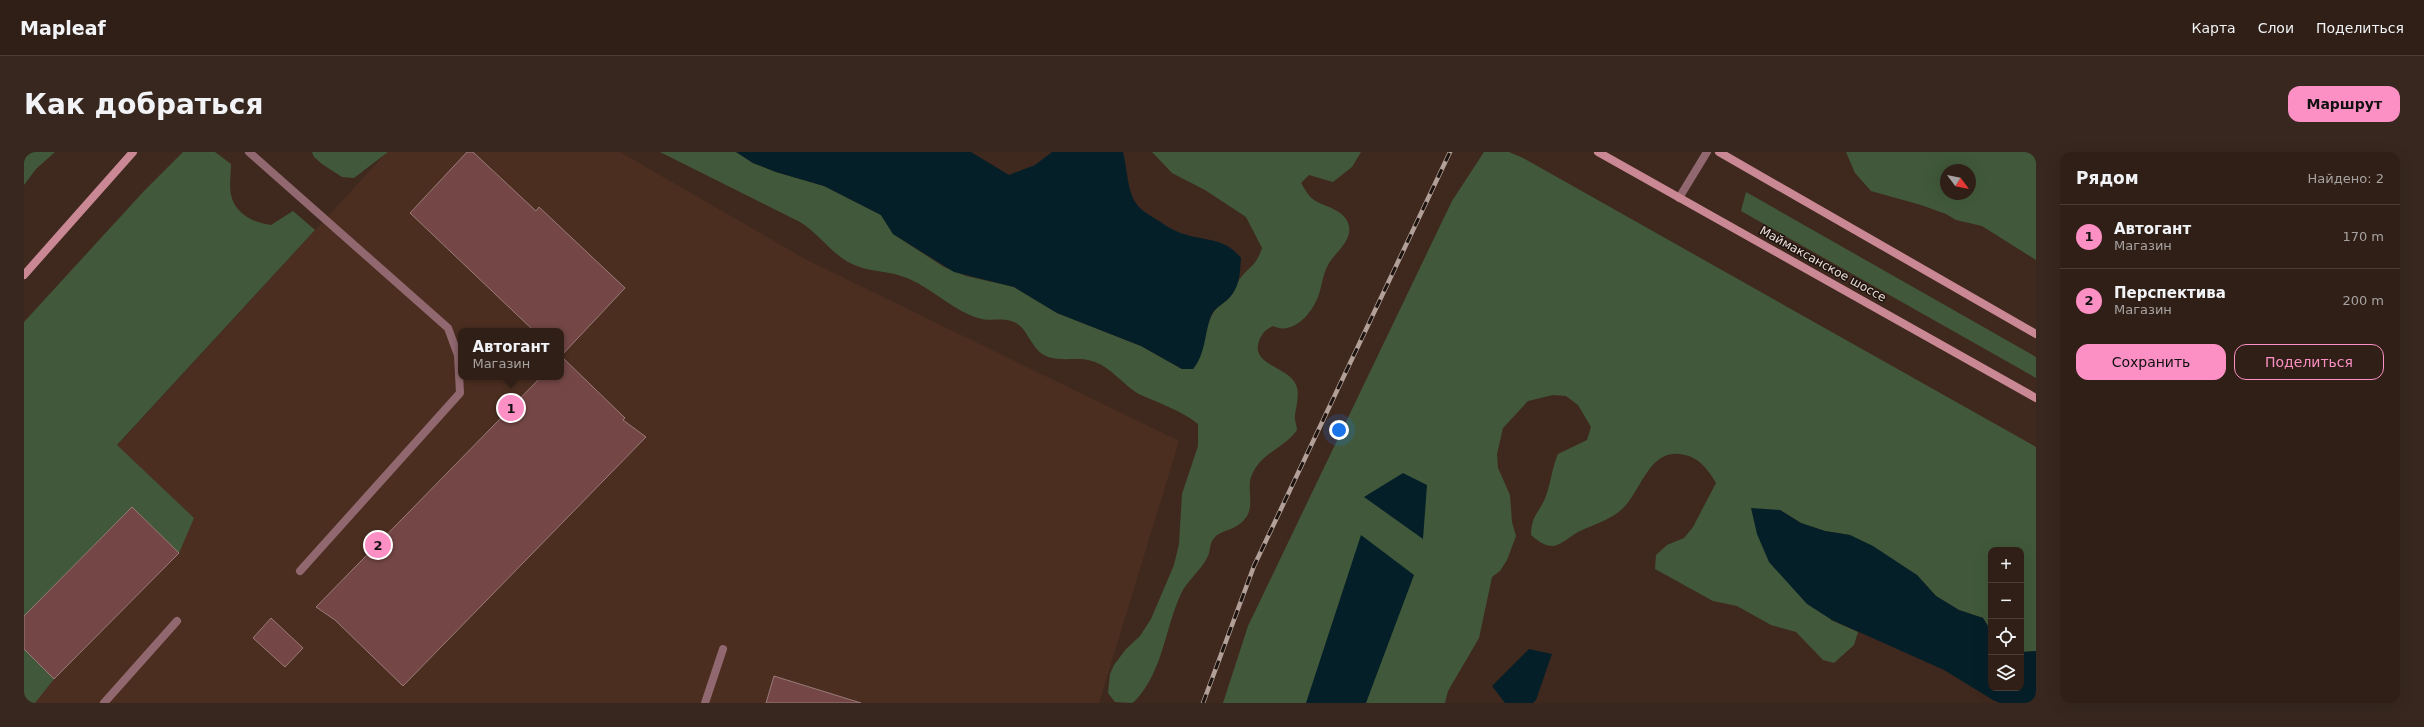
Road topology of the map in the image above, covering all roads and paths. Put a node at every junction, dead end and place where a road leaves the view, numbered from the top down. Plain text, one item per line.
1 (134, 152) edge
2 (249, 152) edge
3 (1598, 152) edge
4 (1707, 152) edge
5 (1719, 152) edge
6 (1679, 198) junction
7 (24, 275) edge
8 (2036, 334) edge
9 (458, 355) edge
10 (459, 380) edge
11 (2036, 398) edge
12 (300, 571) dead end
13 (177, 621) dead end
14 (723, 649) dead end
15 (104, 703) edge
16 (705, 703) edge

1 - 7 main road
2 - 9 lane
3 - 6 main road, Маймаксанское шоссе
4 - 6 lane
5 - 8 main road
6 - 11 main road, Маймаксанское шоссе
10 - 12 lane
13 - 15 lane
14 - 16 lane

